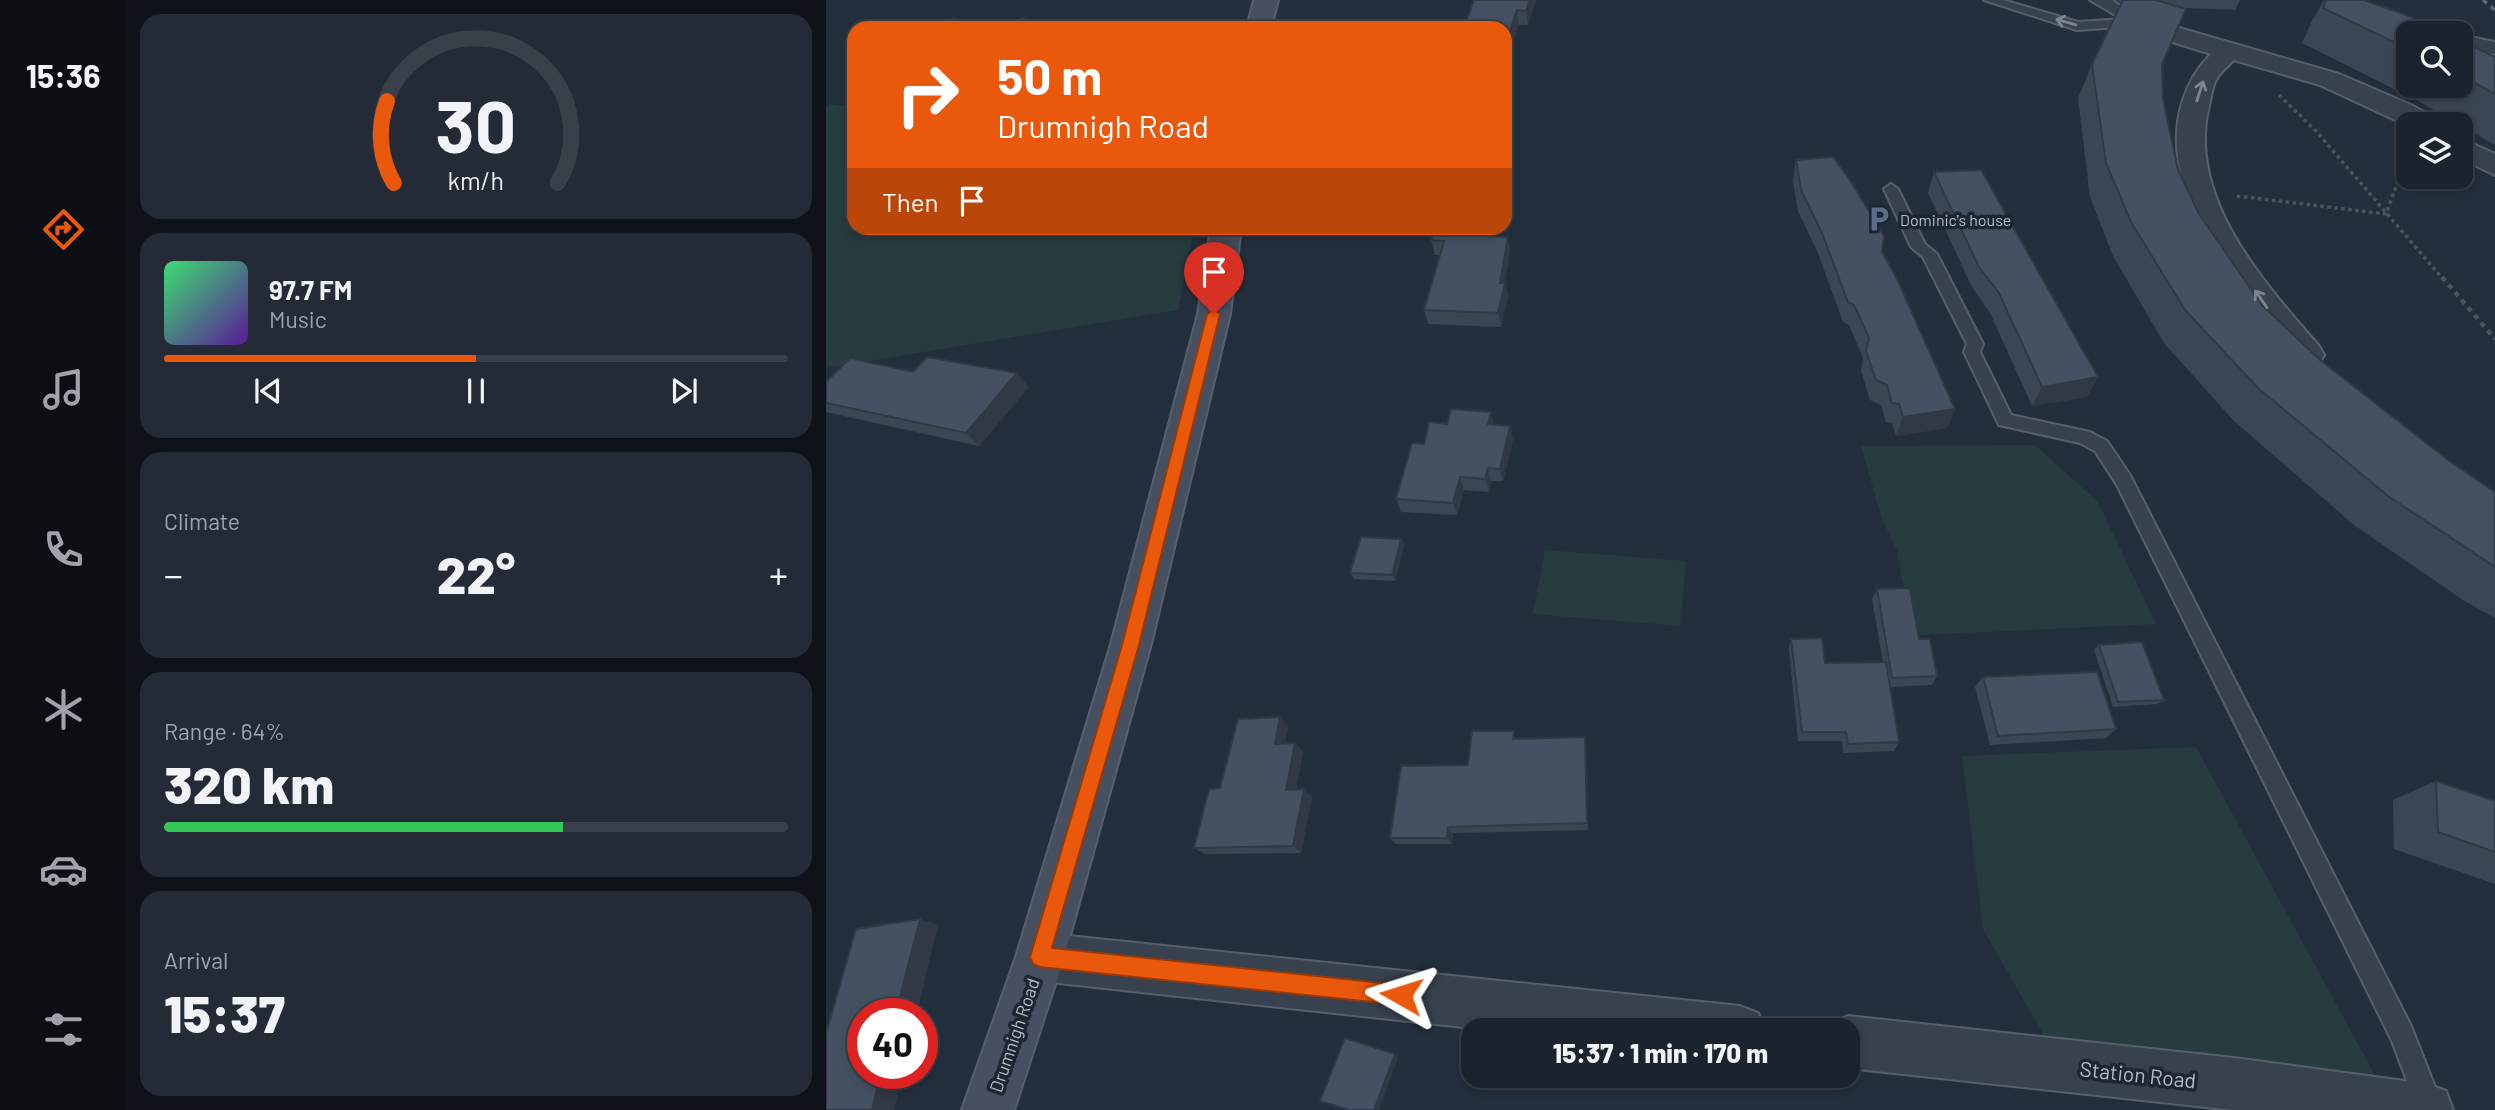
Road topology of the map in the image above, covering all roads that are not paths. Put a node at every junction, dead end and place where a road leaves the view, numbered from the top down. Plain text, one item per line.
1 (1266, 0) edge
2 (1990, 0) edge
3 (2096, 0) edge
4 (1261, 21) edge
5 (2133, 22) junction
6 (2473, 45) edge
7 (2490, 48) dead end
8 (2228, 51) junction
9 (2396, 117) edge
10 (2473, 153) edge
11 (2495, 166) edge
12 (1891, 189) dead end
13 (1225, 235) edge
14 (2325, 372) edge
15 (1040, 957) junction
16 (1617, 1018) edge
17 (1860, 1043) edge
18 (988, 1110) edge
19 (2429, 1110) edge

1 - 4 main road
5 -> 2 lane
3 - 5 lane
5 - 8 street
6 - 7 street
8 - 9 street
14 -> 8 street
10 - 11 street
12 - 19 lane
13 - 15 main road, Drumnigh Road
15 - 16 street
15 - 18 main road, Drumnigh Road
17 - 19 street, Station Road

